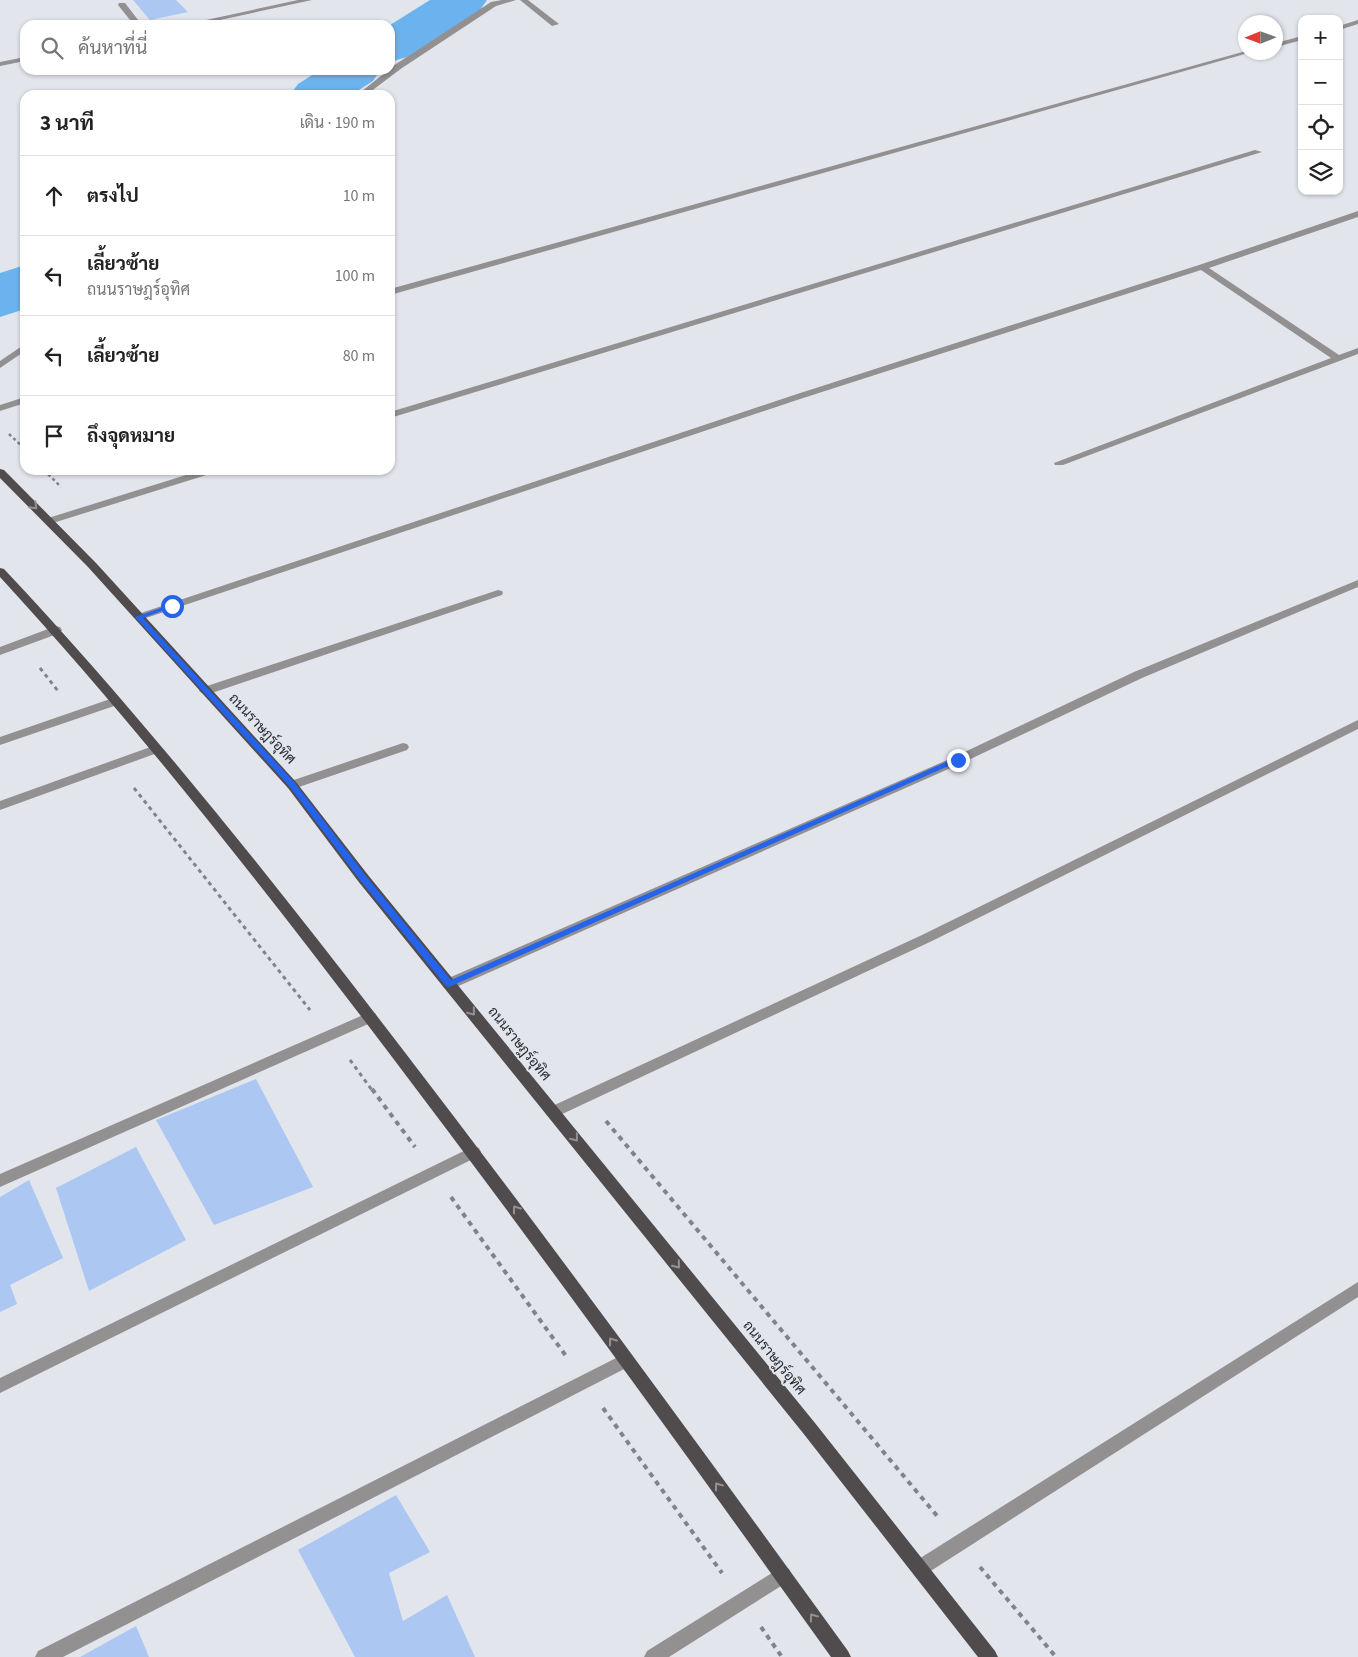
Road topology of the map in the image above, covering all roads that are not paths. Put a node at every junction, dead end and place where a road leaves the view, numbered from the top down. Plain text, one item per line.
1 (308, 0) edge
2 (512, 0) edge
3 (524, 0) edge
4 (497, 2) edge
5 (122, 5) dead end
6 (134, 20) edge
7 (211, 20) edge
8 (1358, 22) edge
9 (555, 24) dead end
10 (1343, 27) edge
11 (1298, 39) edge
12 (1283, 43) edge
13 (1238, 55) edge
14 (20, 60) edge
15 (0, 64) edge
16 (395, 69) edge
17 (387, 75) edge
18 (368, 90) edge
19 (1258, 152) dead end
20 (1358, 214) edge
21 (1202, 268) junction
22 (395, 291) edge
23 (20, 351) edge
24 (1358, 352) edge
25 (1339, 359) junction
26 (0, 365) edge
27 (20, 402) edge
28 (0, 408) edge
29 (395, 413) edge
30 (1059, 463) dead end
31 (0, 472) edge
32 (196, 475) edge
33 (49, 521) junction
34 (0, 571) edge
35 (1358, 583) edge
36 (498, 593) dead end
37 (138, 617) junction
38 (56, 630) junction
39 (0, 651) edge
40 (205, 691) junction
41 (116, 701) junction
42 (1358, 724) edge
43 (0, 741) edge
44 (403, 747) dead end
45 (156, 749) junction
46 (292, 784) junction
47 (0, 806) edge
48 (449, 984) junction
49 (370, 1017) junction
50 (553, 1112) junction
51 (474, 1152) junction
52 (0, 1181) edge
53 (1358, 1289) edge
54 (626, 1360) junction
55 (0, 1386) edge
56 (920, 1568) junction
57 (783, 1575) junction
58 (44, 1657) edge
59 (653, 1657) edge
60 (842, 1657) edge
61 (989, 1657) edge

1 - 7 street
2 - 4 street
3 - 9 street
4 - 16 street
5 - 6 street
8 - 10 street
11 - 12 street
13 - 22 street
14 - 15 street
17 - 18 street
19 - 29 street
20 - 21 street
21 - 25 street
21 - 37 street
23 - 26 street
24 - 25 street
25 - 30 street
27 - 28 street
31 -> 33 main road, ถนนราษฎร์อุทิศ
32 - 33 street
33 - 37 main road, ถนนราษฎร์อุทิศ
34 - 38 main road
35 - 48 street
36 - 40 street
37 - 40 main road, ถนนราษฎร์อุทิศ
38 - 39 street
38 - 41 main road
40 - 46 main road, ถนนราษฎร์อุทิศ
41 - 43 street
41 - 45 main road
42 - 50 street
44 - 46 street
45 - 47 street
45 - 49 main road
46 - 48 main road, ถนนราษฎร์อุทิศ
48 -> 50 main road, ถนนราษฎร์อุทิศ
49 - 51 main road
49 - 52 street
50 -> 56 main road, ถนนราษฎร์อุทิศ
54 -> 51 main road
51 - 55 street
53 - 56 street
57 -> 54 main road
54 - 58 street
56 - 61 main road, ถนนราษฎร์อุทิศ
57 - 59 street
60 -> 57 main road

